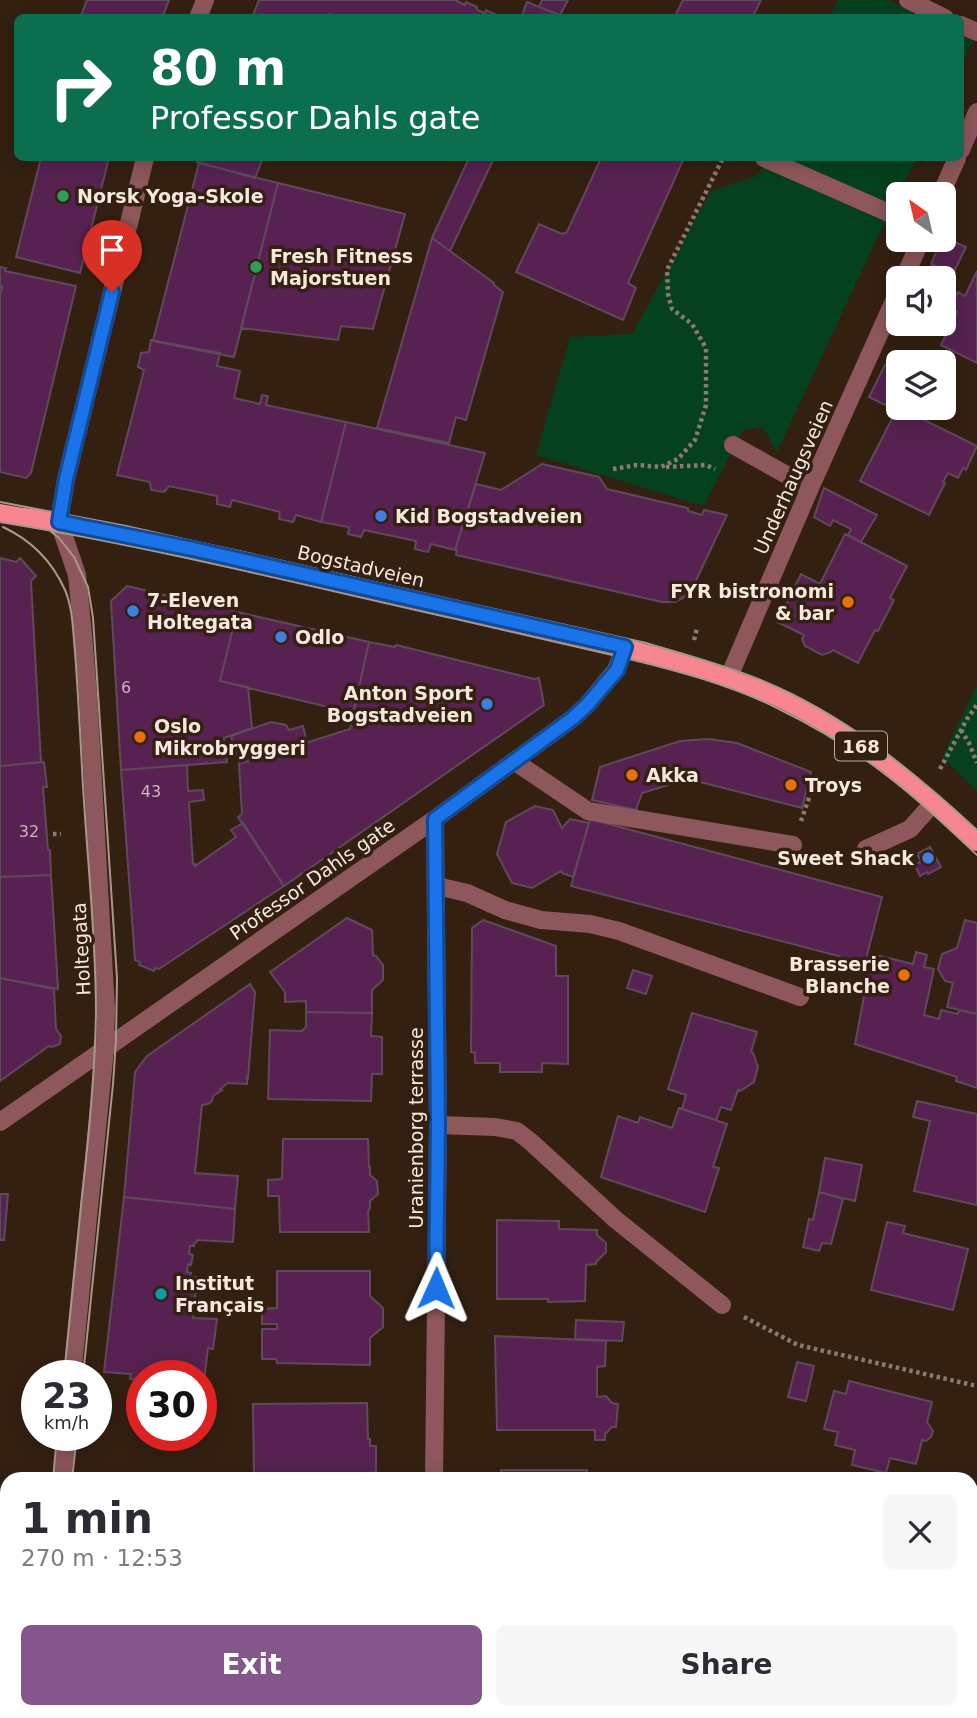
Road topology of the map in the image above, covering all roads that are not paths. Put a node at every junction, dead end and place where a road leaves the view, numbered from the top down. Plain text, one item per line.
1 (908, 0) edge
2 (937, 14) edge
3 (977, 112) edge
4 (964, 143) edge
5 (144, 161) edge
6 (771, 161) edge
7 (956, 161) edge
8 (946, 182) edge
9 (886, 213) edge
10 (886, 319) edge
11 (733, 445) dead end
12 (810, 488) junction
13 (0, 513) edge
14 (59, 522) junction
15 (625, 647) junction
16 (728, 679) junction
17 (514, 761) junction
18 (934, 802) junction
19 (435, 819) junction
20 (977, 842) edge
21 (793, 845) dead end
22 (866, 849) dead end
23 (437, 886) junction
24 (800, 997) dead end
25 (105, 1049) junction
26 (0, 1122) edge
27 (438, 1125) junction
28 (722, 1305) road end
29 (74, 1360) edge
30 (65, 1451) edge
31 (63, 1472) edge
32 (434, 1472) edge

1 - 2 street
3 - 4 street
5 - 14 street
6 - 9 street
7 - 8 street
10 - 12 street, Underhaugsveien
11 - 12 street
12 - 16 street, Underhaugsveien
13 - 14 main road, Bogstadveien / 168
14 - 15 main road, Bogstadveien / 168
14 - 25 street, Holtegata
15 - 16 main road, Bogstadveien / 168
15 - 17 street, Professor Dahls gate
16 - 18 main road, 168
17 - 19 street, Professor Dahls gate
17 - 21 street
18 - 20 main road, 168
18 - 22 street
19 - 23 street, Uranienborg terrasse
19 - 25 street, Professor Dahls gate
23 - 24 street
23 - 27 street, Uranienborg terrasse
25 - 26 street, Professor Dahls gate
25 - 29 street, Holtegata
27 - 28 street
27 - 32 street, Uranienborg terrasse
30 - 31 street

